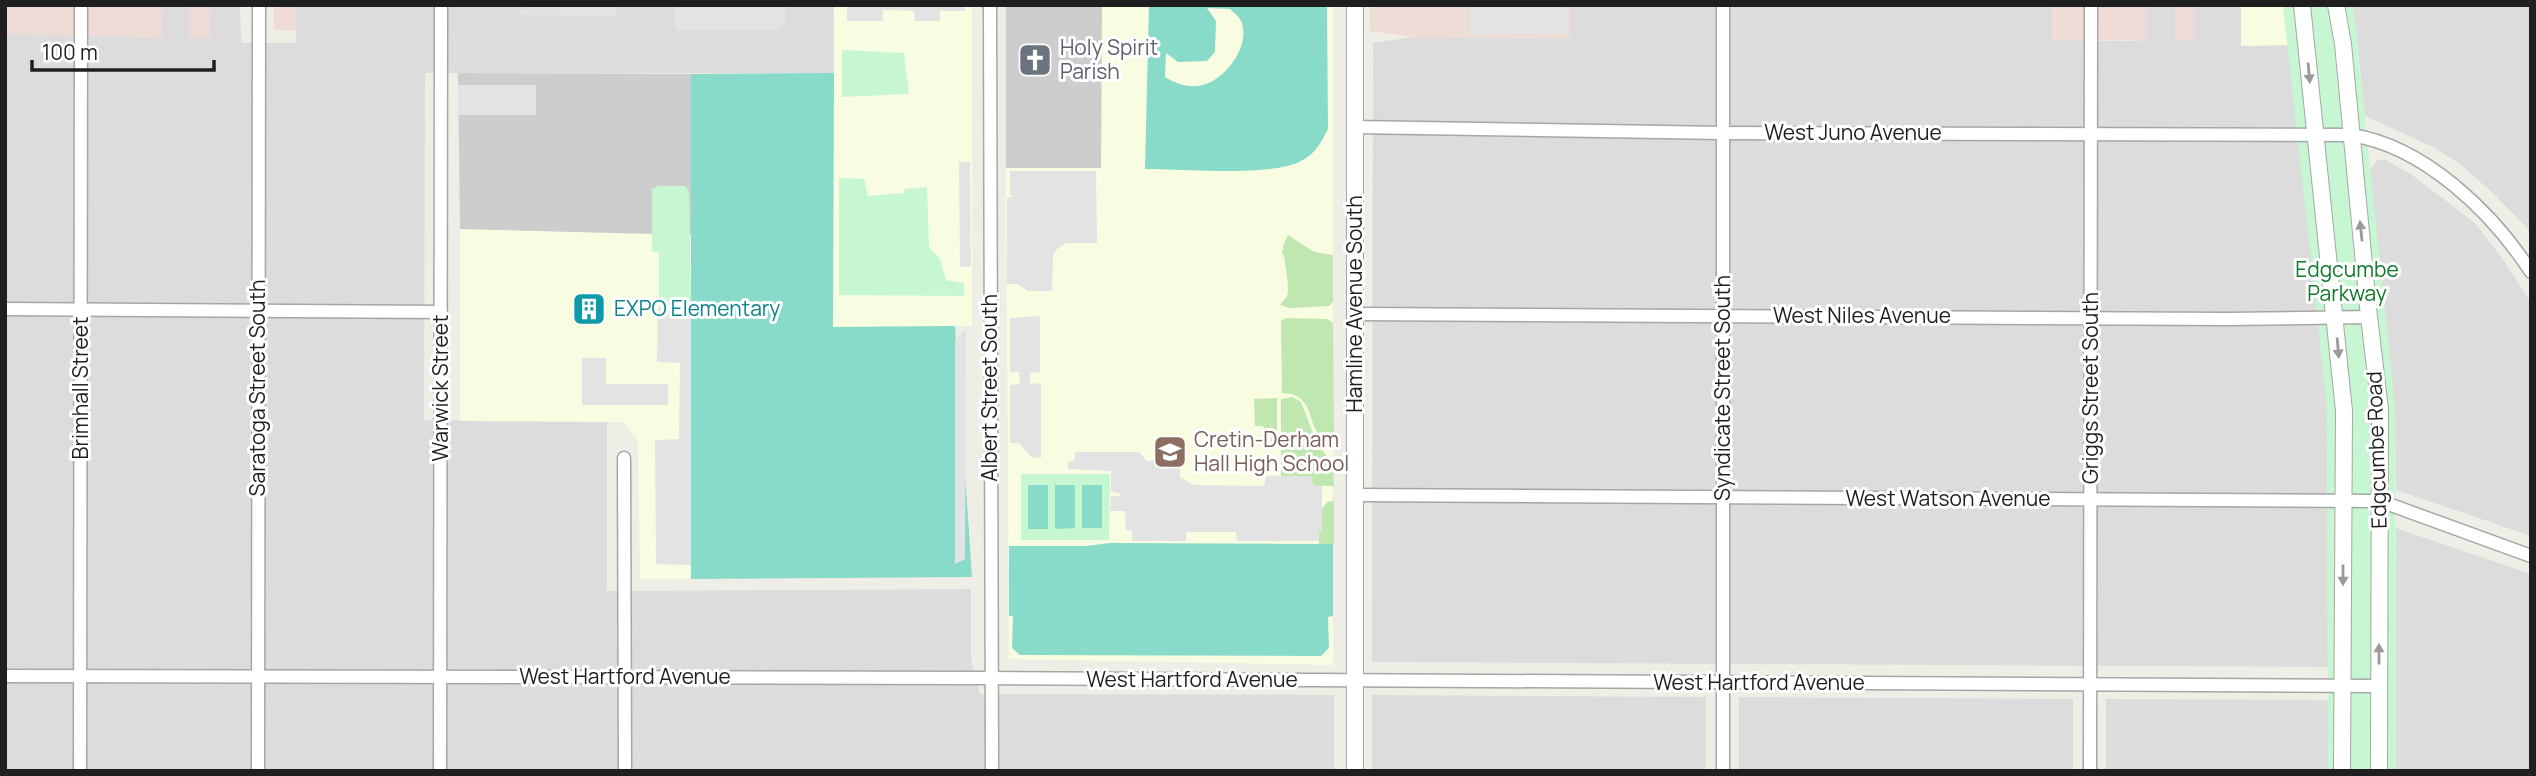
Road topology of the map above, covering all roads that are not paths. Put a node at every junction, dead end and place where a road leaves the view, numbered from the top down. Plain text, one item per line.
1 (81, 5) edge
2 (259, 5) edge
3 (441, 5) edge
4 (990, 5) edge
5 (1355, 5) edge
6 (1723, 5) edge
7 (2091, 5) edge
8 (2302, 5) edge
9 (2336, 5) edge
10 (1355, 127) junction
11 (1723, 133) junction
12 (2091, 134) junction
13 (2315, 135) junction
14 (2351, 135) junction
15 (2531, 272) edge
16 (5, 309) edge
17 (81, 309) junction
18 (258, 310) junction
19 (441, 312) junction
20 (1355, 314) junction
21 (1723, 316) junction
22 (2091, 317) junction
23 (2369, 317) junction
24 (2335, 318) junction
25 (624, 458) dead end
26 (1355, 495) junction
27 (1723, 498) junction
28 (2090, 499) junction
29 (2343, 501) junction
30 (2380, 501) junction
31 (2531, 556) edge
32 (5, 676) edge
33 (80, 676) junction
34 (258, 676) junction
35 (440, 676) junction
36 (624, 677) junction
37 (991, 678) junction
38 (1355, 680) junction
39 (1723, 682) junction
40 (2090, 684) junction
41 (2343, 686) junction
42 (2379, 686) junction
43 (80, 771) edge
44 (258, 771) edge
45 (440, 771) edge
46 (625, 771) edge
47 (992, 771) edge
48 (1355, 771) edge
49 (1723, 771) edge
50 (2090, 771) edge
51 (2342, 771) edge
52 (2379, 771) edge

1 - 17 street, Brimhall Street
2 - 18 street, Saratoga Street South
3 - 19 street, Warwick Street
4 - 37 street, Albert Street South
5 - 10 street, Hamline Avenue South
6 - 11 street, Syndicate Street South
7 - 12 street, Griggs Street South
8 -> 13 street, Edgcumbe Road
9 - 14 street, Edgcumbe Road
10 - 11 street, West Juno Avenue
10 - 20 street, Hamline Avenue South
11 - 12 street, West Juno Avenue
11 - 21 street, Syndicate Street South
12 - 13 street, West Juno Avenue
12 - 22 street, Griggs Street South
13 - 14 street, West Juno Avenue
13 - 24 street, Edgcumbe Road
14 - 15 street, West Juno Avenue
23 -> 14 street, Edgcumbe Road
16 - 17 street
17 - 18 street
17 - 33 street, Brimhall Street
18 - 19 street
18 - 34 street, Saratoga Street South
19 - 35 street, Warwick Street
20 - 21 street, West Niles Avenue
20 - 26 street, Hamline Avenue South
21 - 22 street, West Niles Avenue
21 - 27 street, Syndicate Street South
22 - 24 street, West Niles Avenue
22 - 28 street, Griggs Street South
23 - 24 street, West Niles Avenue
23 - 30 street, Edgcumbe Road
24 -> 29 street, Edgcumbe Road
25 - 36 street
26 - 27 street, West Watson Avenue
26 - 38 street, Hamline Avenue South
27 - 28 street, West Watson Avenue
27 - 39 street, Syndicate Street South
28 - 29 street, West Watson Avenue
28 - 40 street, Griggs Street South
29 - 30 street, West Watson Avenue
29 -> 41 street, Edgcumbe Road
30 - 31 street, West Watson Avenue
42 -> 30 street, Edgcumbe Road
32 - 33 street, West Hartford Avenue
33 - 34 street, West Hartford Avenue
33 - 43 street, Brimhall Street
34 - 35 street, West Hartford Avenue
34 - 44 street, Saratoga Street South
35 - 36 street, West Hartford Avenue
35 - 45 street, Warwick Street
36 - 37 street, West Hartford Avenue
36 - 46 street
37 - 38 street, West Hartford Avenue
37 - 47 street, Albert Street South
38 - 39 street, West Hartford Avenue
38 - 48 street, Hamline Avenue South
39 - 40 street, West Hartford Avenue
39 - 49 street, Syndicate Street South
40 - 41 street, West Hartford Avenue
40 - 50 street, Griggs Street South
41 - 42 street, West Hartford Avenue
41 - 51 street, Edgcumbe Road
42 - 52 street, Edgcumbe Road

